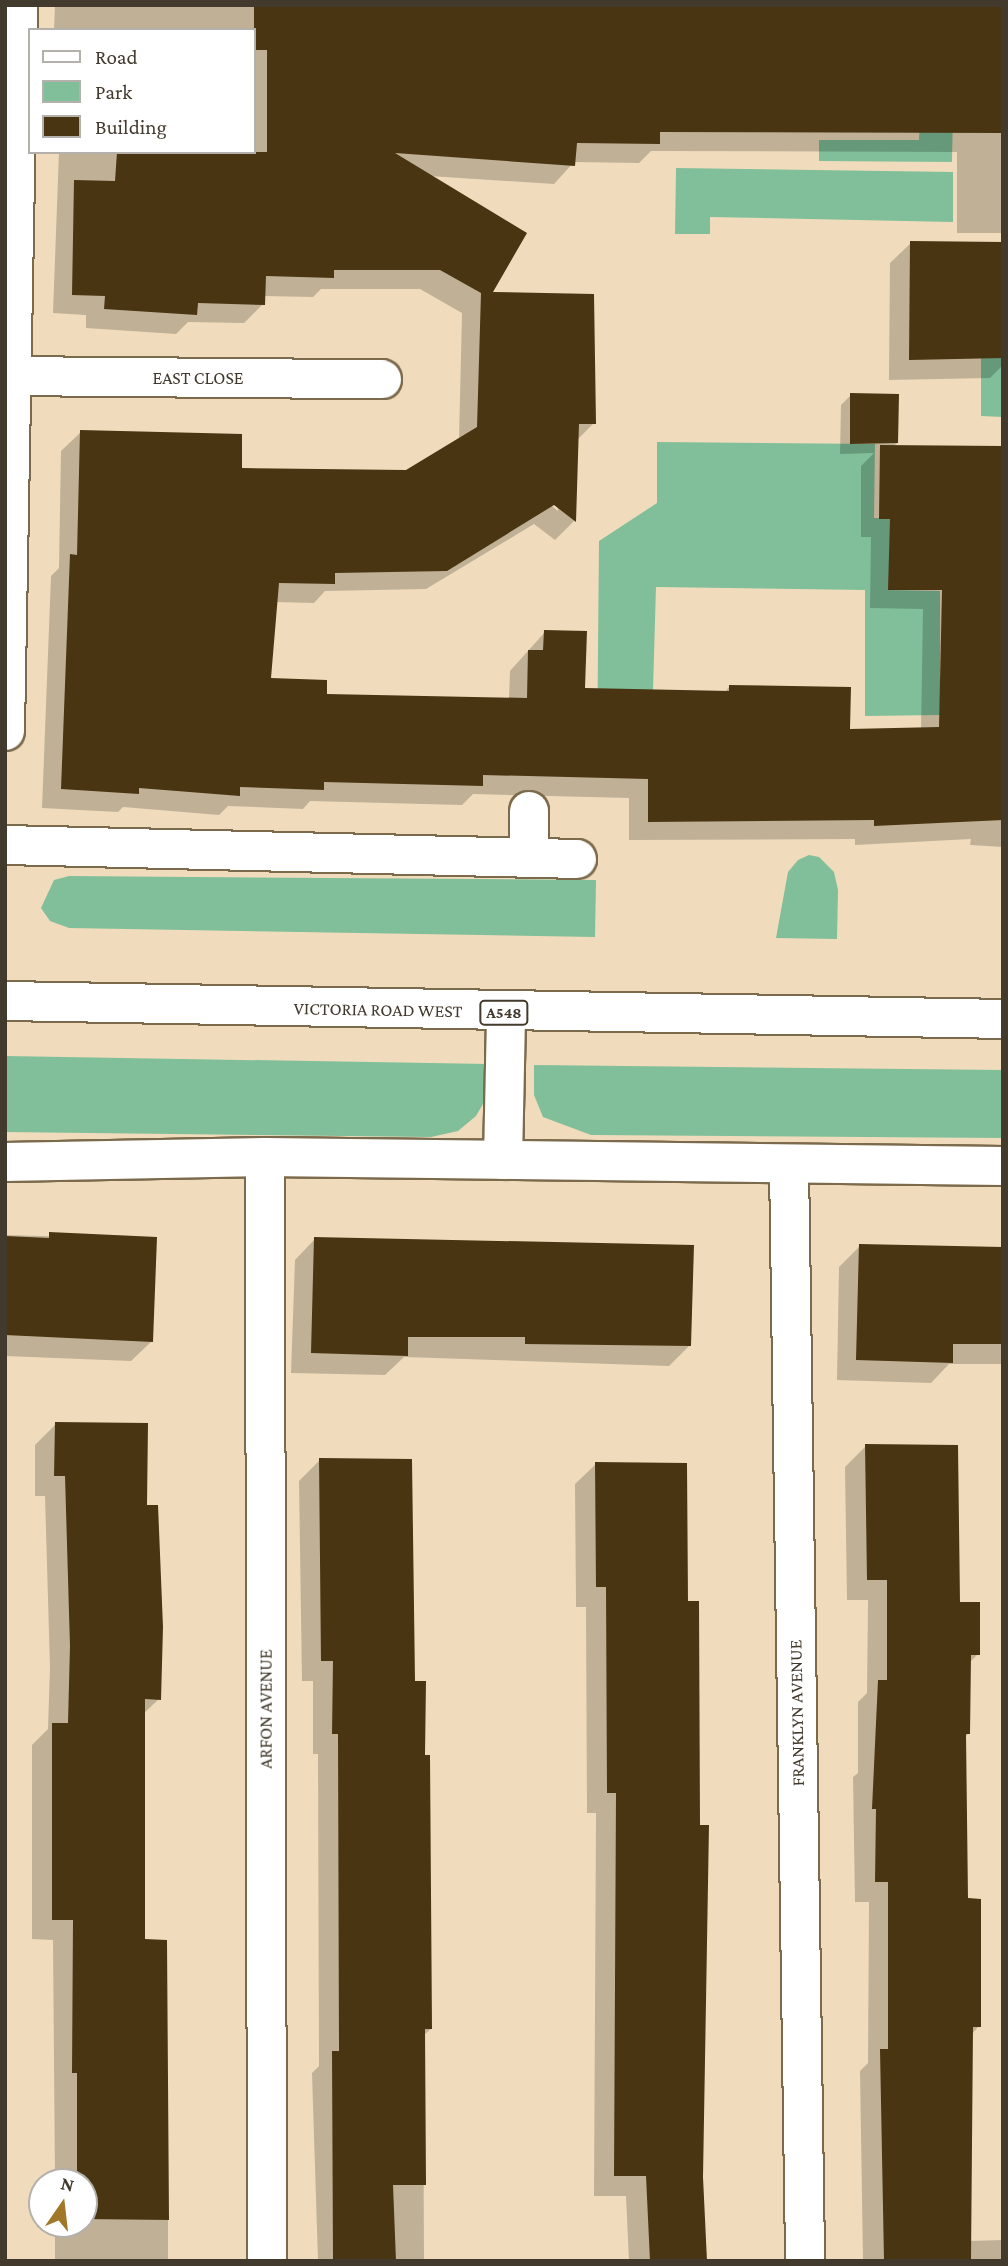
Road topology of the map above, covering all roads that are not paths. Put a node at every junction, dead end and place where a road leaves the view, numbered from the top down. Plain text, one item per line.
1 (18, 5) edge
2 (9, 376) edge
3 (382, 379) dead end
4 (5, 731) edge
5 (528, 810) dead end
6 (5, 845) edge
7 (529, 857) junction
8 (577, 859) dead end
9 (5, 1001) edge
10 (506, 1013) junction
11 (1003, 1019) edge
12 (265, 1157) junction
13 (503, 1160) junction
14 (5, 1162) edge
15 (789, 1164) junction
16 (1003, 1166) edge
17 (267, 2261) edge
18 (805, 2261) edge

1 - 2 street
2 - 3 street, EAST CLOSE
2 - 4 street
5 - 7 street
6 - 7 street
7 - 8 street
9 - 10 street, VICTORIA ROAD WEST / A548
10 - 11 street, VICTORIA ROAD WEST / A548
10 - 13 street
12 - 13 street
12 - 14 street
12 - 17 street, ARFON AVENUE
13 - 15 street
15 - 16 street
15 - 18 street, FRANKLYN AVENUE

